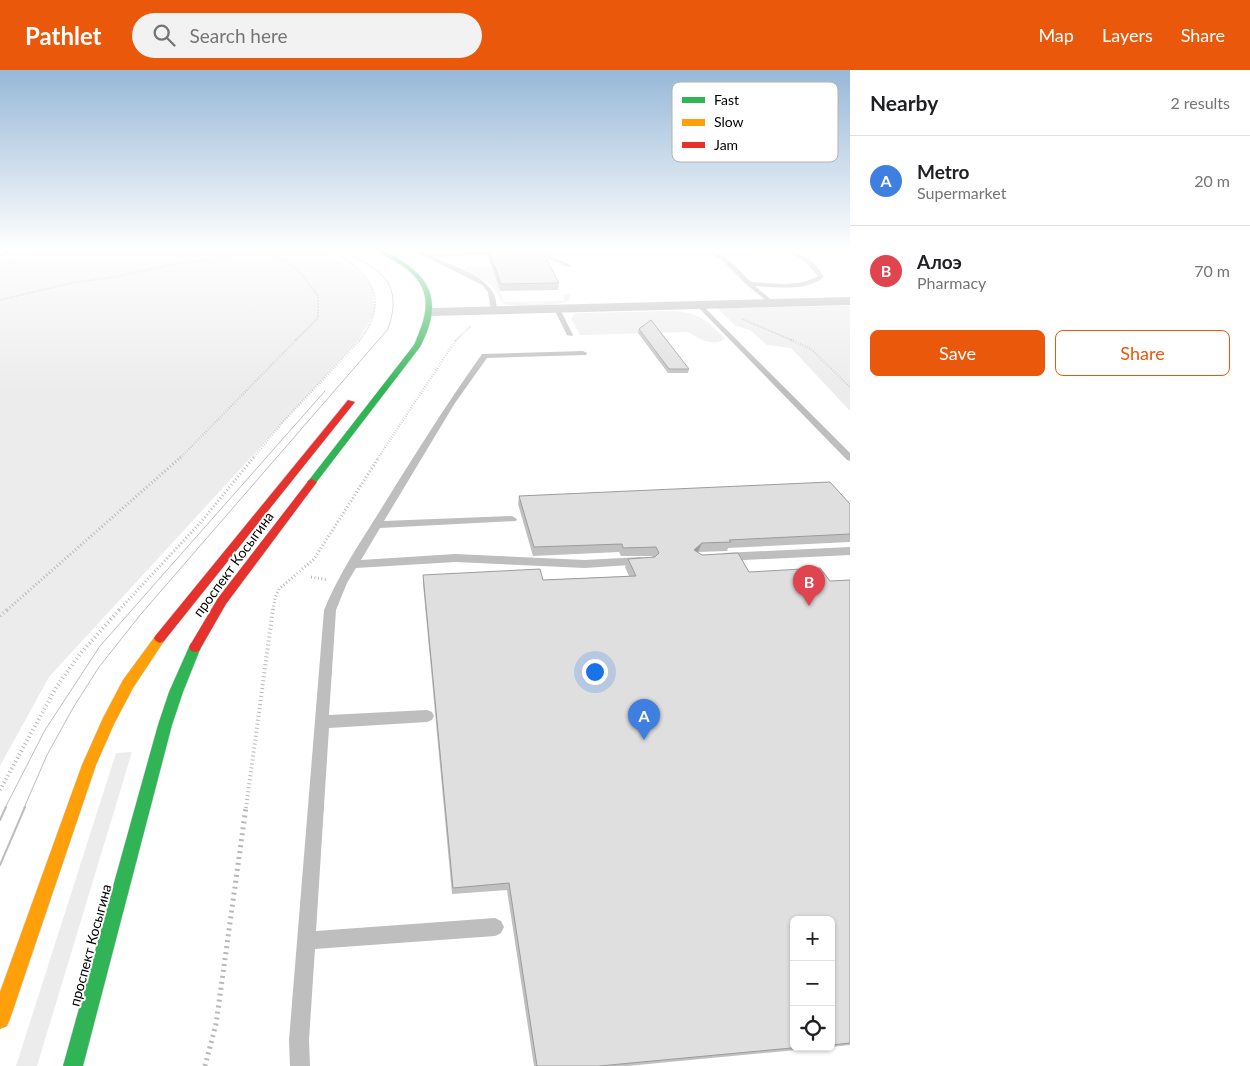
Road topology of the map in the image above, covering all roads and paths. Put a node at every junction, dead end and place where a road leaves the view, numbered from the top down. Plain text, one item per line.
1 (318, 297) edge
2 (376, 297) edge
3 (430, 297) edge
4 (492, 297) edge
5 (765, 297) edge
6 (850, 301) edge
7 (773, 304) junction
8 (705, 306) junction
9 (557, 309) junction
10 (494, 311) junction
11 (431, 312) junction
12 (473, 321) dead end
13 (570, 335) dead end
14 (583, 353) dead end
15 (850, 387) edge
16 (355, 396) dead end
17 (850, 458) edge
18 (512, 519) dead end
19 (376, 525) junction
20 (850, 551) edge
21 (708, 558) edge
22 (648, 560) edge
23 (353, 564) junction
24 (0, 616) edge
25 (427, 716) dead end
26 (323, 722) junction
27 (7, 777) junction
28 (0, 781) edge
29 (0, 790) edge
30 (495, 927) dead end
31 (307, 941) junction
32 (0, 1019) edge
33 (73, 1066) edge
34 (205, 1066) edge
35 (300, 1066) edge

1 - 24 path
2 - 27 path
3 - 11 main road
4 - 10 lane
5 - 7 lane
6 - 7 street
7 - 8 street
8 - 9 street
8 - 15 path
8 - 17 lane
9 - 10 street
9 - 13 lane
10 - 11 street
11 - 33 main road, проспект Косыгина
12 - 34 path
14 - 19 lane
16 - 32 main road, проспект Косыгина
18 - 19 lane
19 - 23 lane
20 - 21 lane
22 - 23 lane
23 - 26 lane
25 - 26 lane
26 - 31 lane
27 - 28 path
27 - 29 path
30 - 31 lane
31 - 35 lane

